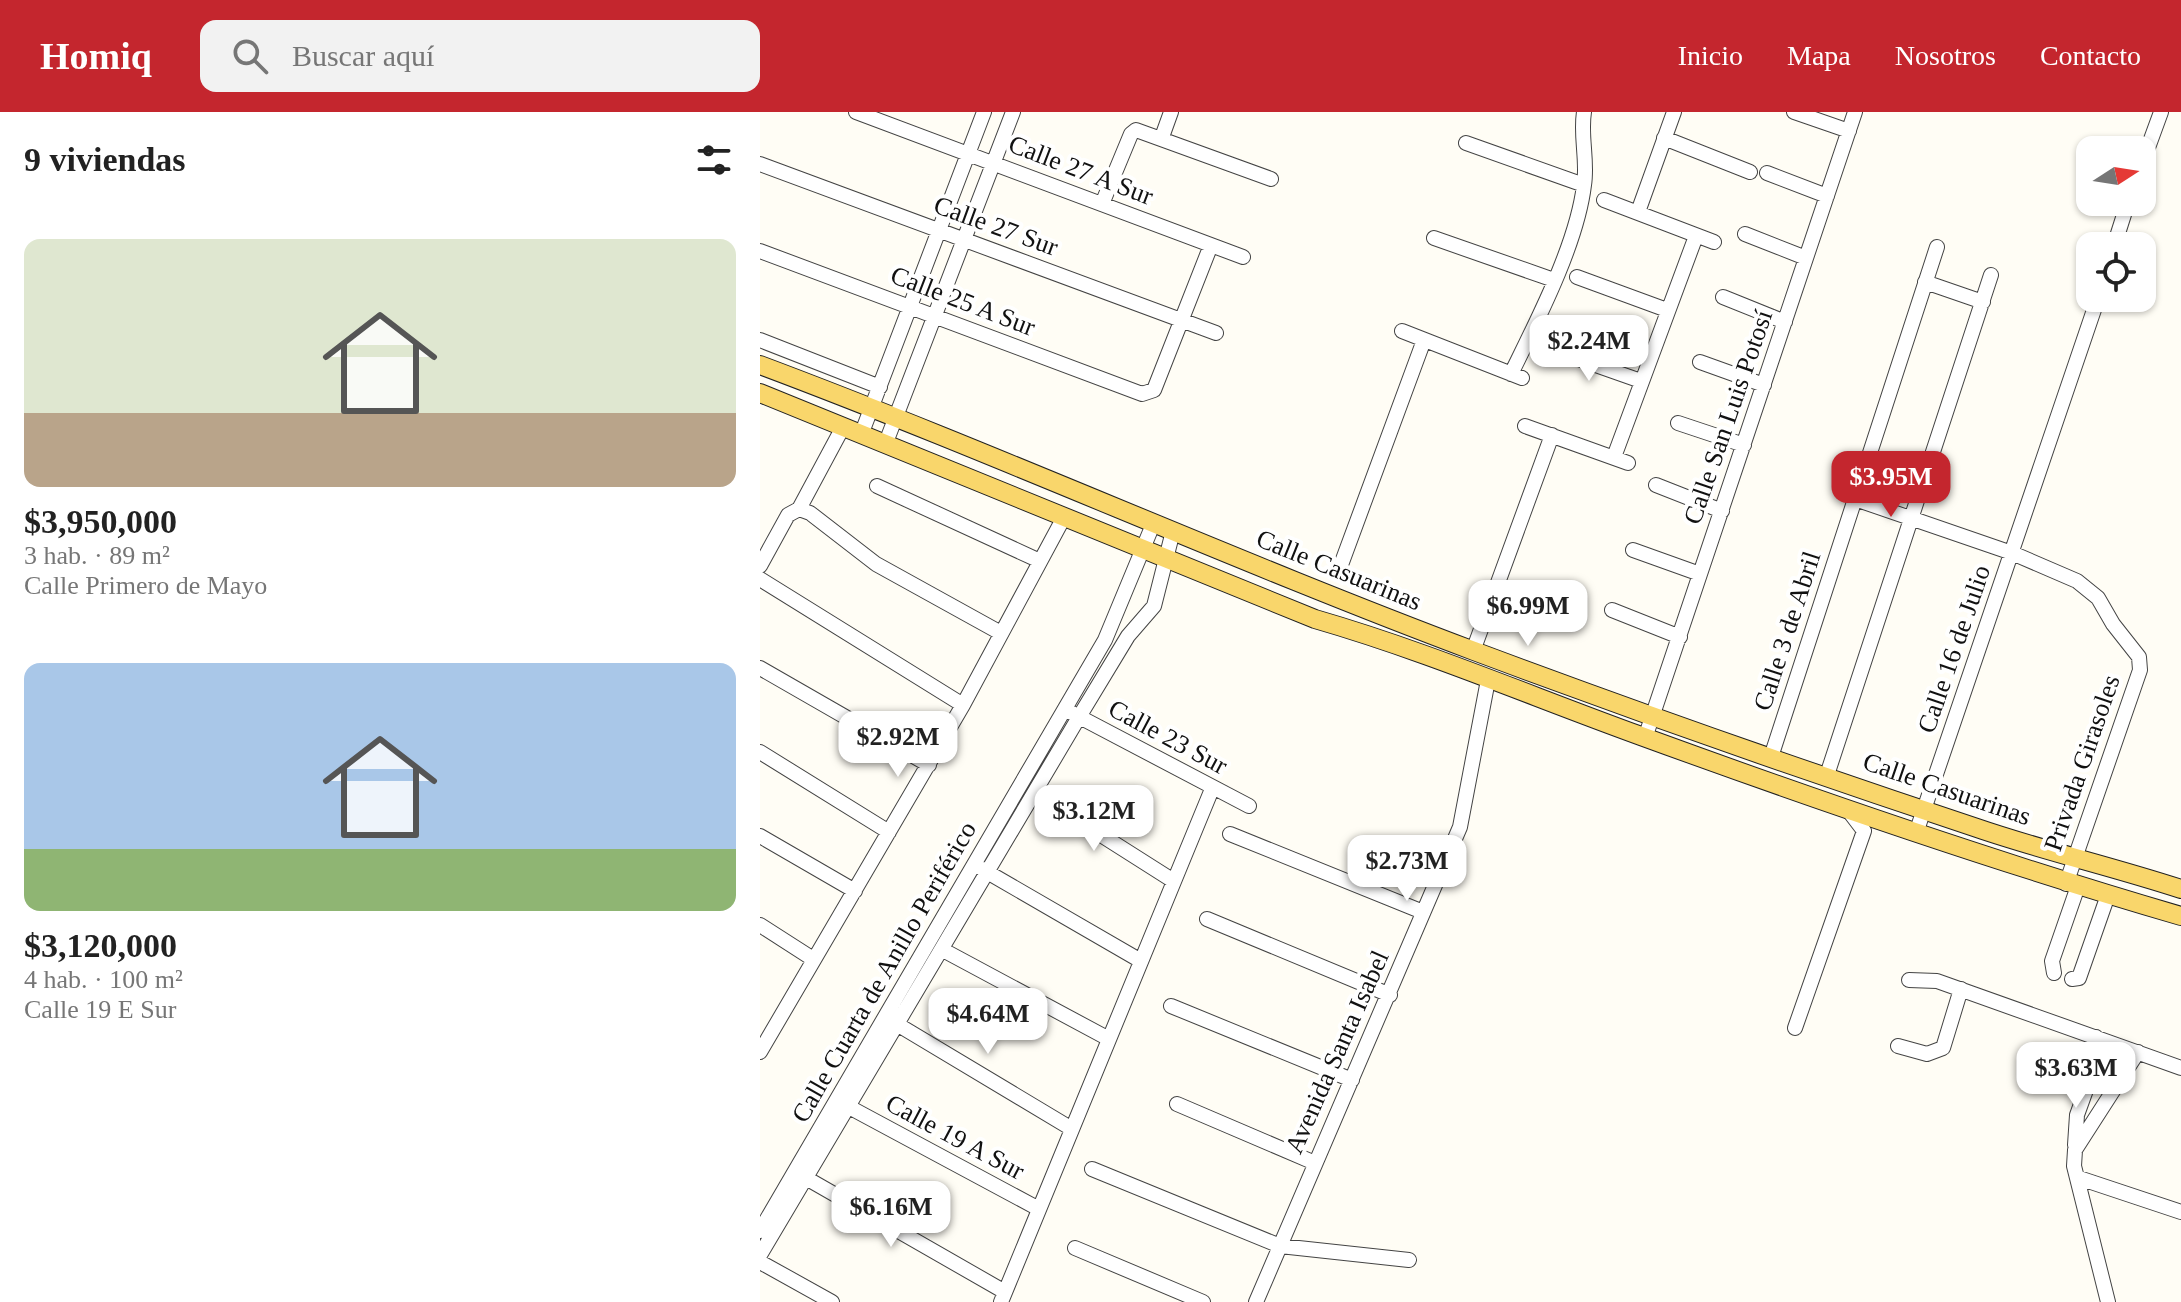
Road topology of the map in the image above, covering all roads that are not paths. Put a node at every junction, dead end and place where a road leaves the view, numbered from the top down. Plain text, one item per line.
1 (856, 112) edge
2 (984, 112) edge
3 (1013, 112) edge
4 (1171, 112) edge
5 (1584, 112) edge
6 (1674, 112) edge
7 (1794, 112) edge
8 (1855, 112) edge
9 (2161, 112) edge
10 (1849, 131) junction
11 (2152, 136) edge
12 (1162, 137) junction
13 (1664, 138) junction
14 (1466, 143) dead end
15 (968, 154) junction
16 (994, 163) junction
17 (760, 164) edge
18 (1750, 172) dead end
19 (1767, 173) dead end
20 (1271, 179) dead end
21 (1584, 185) junction
22 (1827, 196) junction
23 (1604, 200) dead end
24 (1102, 204) junction
25 (1638, 212) junction
26 (939, 230) junction
27 (1745, 234) dead end
28 (1696, 236) junction
29 (1434, 238) dead end
30 (964, 240) junction
31 (1714, 242) dead end
32 (1211, 245) junction
33 (1937, 247) dead end
34 (760, 251) edge
35 (1243, 257) dead end
36 (1806, 258) junction
37 (1991, 275) dead end
38 (1577, 277) dead end
39 (1554, 280) junction
40 (1925, 282) junction
41 (1723, 297) dead end
42 (1983, 302) junction
43 (910, 307) junction
44 (1667, 310) junction
45 (2093, 312) edge
46 (935, 316) junction
47 (1182, 320) junction
48 (1785, 322) junction
49 (1402, 331) dead end
50 (1216, 333) dead end
51 (760, 340) edge
52 (1424, 340) junction
53 (1550, 349) dead end
54 (1700, 362) dead end
55 (760, 365) edge
56 (1641, 381) junction
57 (1764, 385) junction
58 (880, 387) junction
59 (760, 393) edge
60 (872, 407) junction
61 (896, 417) junction
62 (1678, 423) dead end
63 (1525, 426) dead end
64 (843, 427) junction
65 (861, 435) junction
66 (1552, 435) junction
67 (885, 445) junction
68 (1744, 445) junction
69 (1656, 485) dead end
70 (877, 486) dead end
71 (1855, 499) junction
72 (799, 509) junction
73 (1722, 511) junction
74 (1912, 517) junction
75 (1063, 519) junction
76 (1154, 522) junction
77 (1173, 531) junction
78 (1142, 550) junction
79 (1633, 550) dead end
80 (2012, 553) junction
81 (1164, 559) junction
82 (1040, 561) junction
83 (760, 566) edge
84 (1338, 573) dead end
85 (1700, 574) junction
86 (760, 579) edge
87 (1129, 579) junction
88 (1159, 586) junction
89 (1121, 598) junction
90 (1612, 610) dead end
91 (1145, 616) junction
92 (999, 632) junction
93 (1680, 637) junction
94 (1473, 651) junction
95 (760, 668) edge
96 (1488, 680) junction
97 (963, 705) junction
98 (1065, 709) junction
99 (1653, 716) junction
100 (1079, 717) junction
101 (1645, 738) junction
102 (760, 752) edge
103 (1771, 757) junction
104 (929, 765) junction
105 (1827, 775) junction
106 (1212, 789) junction
107 (1035, 793) junction
108 (1249, 806) dead end
109 (1846, 807) junction
110 (1924, 810) junction
111 (889, 832) junction
112 (1916, 833) junction
113 (1230, 834) dead end
114 (760, 836) edge
115 (2075, 859) junction
116 (975, 864) junction
117 (989, 873) junction
118 (1172, 880) junction
119 (2072, 885) junction
120 (2180, 885) edge
121 (855, 891) junction
122 (2108, 895) junction
123 (1423, 912) junction
124 (2181, 916) edge
125 (1207, 919) dead end
126 (760, 925) edge
127 (943, 950) junction
128 (813, 959) junction
129 (1141, 961) junction
130 (2054, 973) dead end
131 (2072, 979) dead end
132 (1909, 980) dead end
133 (1961, 989) junction
134 (1390, 995) junction
135 (1171, 1006) dead end
136 (891, 1020) junction
137 (1795, 1028) dead end
138 (2096, 1037) junction
139 (1109, 1039) junction
140 (1898, 1046) dead end
141 (760, 1052) edge
142 (2138, 1052) junction
143 (2181, 1068) edge
144 (1352, 1080) junction
145 (1177, 1104) dead end
146 (849, 1107) junction
147 (1072, 1129) junction
148 (2075, 1150) junction
149 (1315, 1163) junction
150 (1092, 1169) dead end
151 (801, 1175) junction
152 (2079, 1178) junction
153 (1039, 1209) junction
154 (2181, 1212) edge
155 (760, 1231) edge
156 (1280, 1246) junction
157 (1075, 1248) dead end
158 (760, 1255) edge
159 (1409, 1260) dead end
160 (760, 1262) edge
161 (1003, 1297) edge
162 (832, 1302) edge
163 (1203, 1302) edge
164 (1256, 1302) edge
165 (2108, 1302) edge

1 - 15 street, Calle 27 A Sur
2 - 15 street
3 - 16 street
4 - 12 street
5 - 21 street
6 - 13 street
7 - 10 street
8 - 10 street, Calle San Luis Potosí
9 - 11 street
10 - 22 street, Calle San Luis Potosí
12 - 20 street
12 - 24 street
13 - 18 street
13 - 25 street
14 - 21 street
15 - 16 street, Calle 27 A Sur
15 - 26 street
16 - 24 street, Calle 27 A Sur
16 - 30 street
17 - 26 street, Calle 27 Sur
19 - 22 street
21 - 39 street
22 - 36 street, Calle San Luis Potosí
23 - 25 street
24 - 32 street, Calle 27 A Sur
25 - 28 street
26 - 30 street, Calle 27 Sur
26 - 43 street
27 - 36 street
28 - 31 street
28 - 44 street
29 - 39 street
30 - 46 street
30 - 47 street, Calle 27 Sur
32 - 35 street, Calle 27 A Sur
32 - 47 street
33 - 40 street, Calle 3 de Abril
34 - 43 street, Calle 25 A Sur
36 - 48 street, Calle San Luis Potosí
37 - 42 street
38 - 44 street
39 - 52 street
40 - 42 street
40 - 71 street, Calle 3 de Abril
41 - 48 street
42 - 74 street
43 - 46 street, Calle 25 A Sur
43 - 58 street
44 - 56 street
45 - 80 street, Calle 16 de Julio
46 - 47 street, Calle 25 A Sur
46 - 61 street
47 - 50 street, Calle 27 Sur
48 - 57 street, Calle San Luis Potosí
49 - 52 street
51 - 58 street
52 - 84 street
53 - 56 street
54 - 57 street
55 - 60 main road, Calle Casuarinas
56 - 66 street
57 - 68 street, Calle San Luis Potosí
58 - 60 street
59 - 64 main road, Calle Casuarinas
60 - 61 main road, Calle Casuarinas
60 - 65 street
61 - 67 street
61 - 76 main road, Calle Casuarinas
62 - 68 street
63 - 66 street
64 - 65 main road, Calle Casuarinas
64 - 72 street
65 - 67 main road, Calle Casuarinas
66 - 94 street
67 - 75 main road, Calle Casuarinas
68 - 73 street, Calle San Luis Potosí
69 - 73 street
70 - 82 street
71 - 74 street
71 - 103 street, Calle 3 de Abril
72 - 83 street
72 - 92 street
73 - 85 street, Calle San Luis Potosí
74 - 80 street
74 - 105 street
75 - 78 main road, Calle Casuarinas
75 - 82 street
76 - 77 main road, Calle Casuarinas
76 - 78 street, Calle Cuarta de Anillo Periférico
77 - 81 street, Calle Cuarta de Anillo Periférico
77 - 94 main road, Calle Casuarinas
78 - 81 main road, Calle Casuarinas
78 - 87 street, Calle Cuarta de Anillo Periférico
79 - 85 street
80 - 110 street, Calle 16 de Julio
80 - 115 street, Privada Girasoles
81 - 88 street, Calle Cuarta de Anillo Periférico
81 - 96 main road, Calle Casuarinas
82 - 92 street
85 - 93 street, Calle San Luis Potosí
86 - 97 street
87 - 88 street
87 - 89 street, Calle Cuarta de Anillo Periférico
88 - 91 street, Calle Cuarta de Anillo Periférico
89 - 91 street
89 - 98 street, Calle Cuarta de Anillo Periférico
90 - 93 street
91 - 100 street, Calle Cuarta de Anillo Periférico
92 - 97 street
93 - 99 street, Calle San Luis Potosí
94 - 99 main road, Calle Casuarinas
95 - 104 street
96 - 101 main road, Calle Casuarinas
96 - 123 street, Avenida Santa Isabel
97 - 104 street
98 - 100 street, Calle 23 Sur
98 - 116 street, Calle Cuarta de Anillo Periférico
99 - 101 street, Calle San Luis Potosí
99 - 103 main road, Calle Casuarinas
100 - 106 street, Calle 23 Sur
100 - 107 street, Calle Cuarta de Anillo Periférico
101 - 109 main road, Calle Casuarinas
102 - 111 street
103 - 105 main road, Calle Casuarinas
104 - 111 street
105 - 110 main road, Calle Casuarinas
106 - 108 street, Calle 23 Sur
106 - 118 street
107 - 117 street, Calle Cuarta de Anillo Periférico
107 - 118 street
109 - 112 main road, Calle Casuarinas
109 - 137 street
110 - 112 street, Calle 16 de Julio
110 - 115 main road, Calle Casuarinas
111 - 121 street
112 - 119 main road, Calle Casuarinas
113 - 123 street
114 - 121 street
115 - 119 street, Privada Girasoles
115 - 120 main road, Calle Casuarinas
116 - 117 street
116 - 136 street, Calle Cuarta de Anillo Periférico
117 - 127 street, Calle Cuarta de Anillo Periférico
117 - 129 street
118 - 129 street
119 - 122 main road, Calle Casuarinas
119 - 130 street, Privada Girasoles
121 - 128 street
122 - 124 main road, Calle Casuarinas
122 - 131 street
123 - 134 street, Avenida Santa Isabel
125 - 134 street
126 - 128 street
127 - 136 street, Calle Cuarta de Anillo Periférico
127 - 139 street
128 - 141 street
129 - 139 street
132 - 133 street
133 - 138 street
133 - 140 street
134 - 144 street, Avenida Santa Isabel
135 - 144 street
136 - 146 street, Calle Cuarta de Anillo Periférico
136 - 147 street
136 - 151 street, Calle Cuarta de Anillo Periférico
138 - 142 street
138 - 148 street
139 - 147 street
142 - 143 street
142 - 148 street
144 - 149 street, Avenida Santa Isabel
145 - 149 street
146 - 151 street, Calle Cuarta de Anillo Periférico
146 - 153 street, Calle 19 A Sur
147 - 153 street
148 - 152 street
149 - 156 street, Avenida Santa Isabel
150 - 156 street
151 - 155 street, Calle Cuarta de Anillo Periférico
151 - 158 street, Calle Cuarta de Anillo Periférico
151 - 161 street
152 - 154 street
152 - 165 street
153 - 161 street
156 - 159 street
156 - 164 street, Avenida Santa Isabel
157 - 163 street
160 - 162 street

